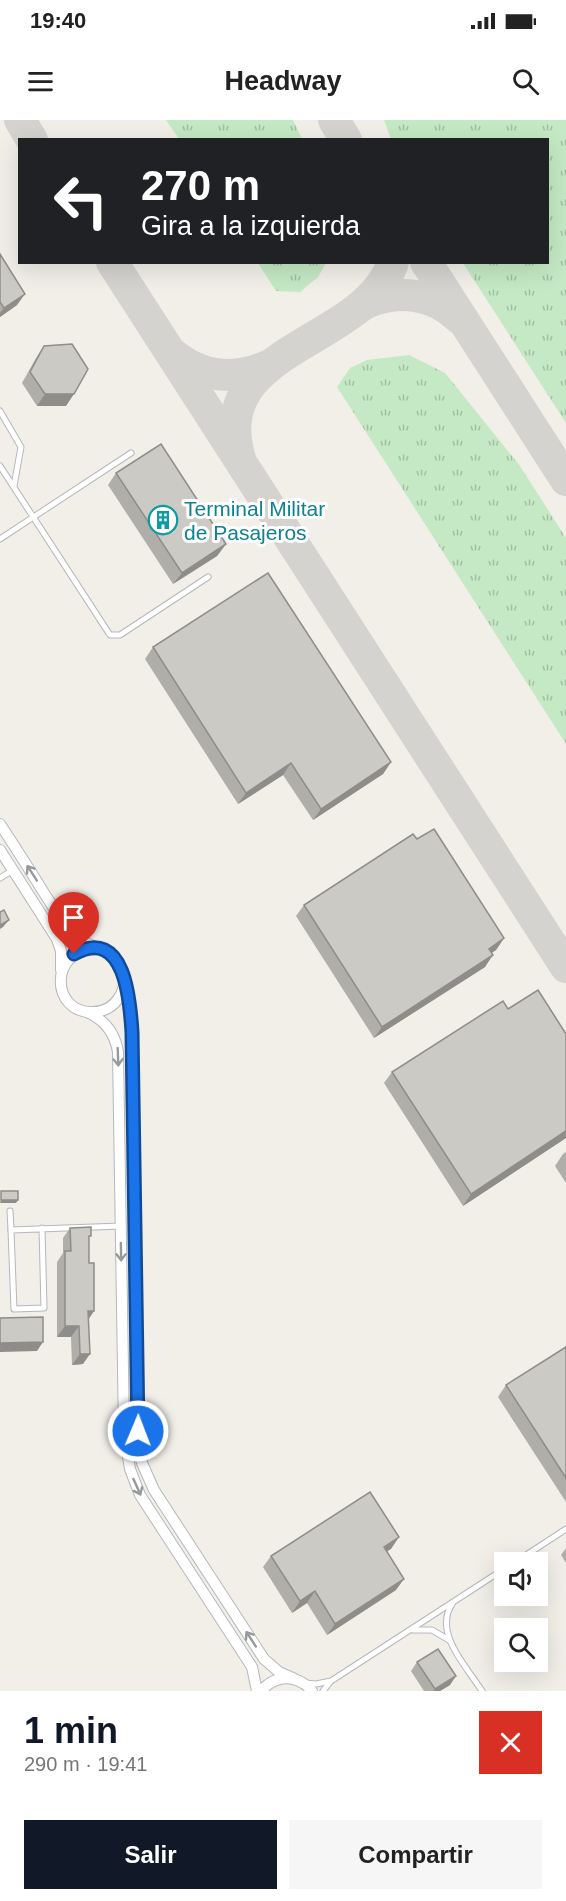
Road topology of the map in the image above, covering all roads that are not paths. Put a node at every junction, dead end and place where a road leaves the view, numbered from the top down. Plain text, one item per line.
1 (0, 411) edge
2 (130, 453) dead end
3 (1, 467) edge
4 (17, 467) junction
5 (14, 488) junction
6 (33, 517) junction
7 (0, 539) edge
8 (208, 577) dead end
9 (0, 824) edge
10 (0, 850) edge
11 (13, 870) junction
12 (0, 878) edge
13 (96, 949) junction
14 (61, 973) junction
15 (124, 975) junction
16 (87, 1012) junction
17 (10, 1211) dead end
18 (121, 1226) junction
19 (42, 1228) junction
20 (11, 1230) junction
21 (566, 1529) edge
22 (531, 1552) edge
23 (494, 1575) edge
24 (456, 1600) junction
25 (405, 1633) junction
26 (452, 1644) junction
27 (296, 1679) junction
28 (331, 1681) junction
29 (259, 1691) edge
30 (312, 1691) edge
31 (323, 1691) edge
32 (482, 1691) edge

1 - 4 lane
2 - 6 lane
3 - 4 lane
3 - 5 lane
4 - 5 lane
5 - 6 lane
6 - 7 lane
6 - 8 lane
13 -> 9 street
10 - 11 street
11 - 12 lane
11 - 14 street
13 - 14 street
13 - 15 street
14 - 16 street
15 - 16 street
27 -> 15 street
16 -> 18 street
17 - 20 lane
18 - 19 lane
18 -> 29 street
19 - 20 lane
19 - 20 lane
21 - 22 lane
23 - 24 lane
24 - 25 lane
24 - 26 lane
25 - 26 lane
25 - 28 lane
26 - 32 lane
27 - 28 lane
27 - 29 street
27 - 30 street
28 - 31 lane

